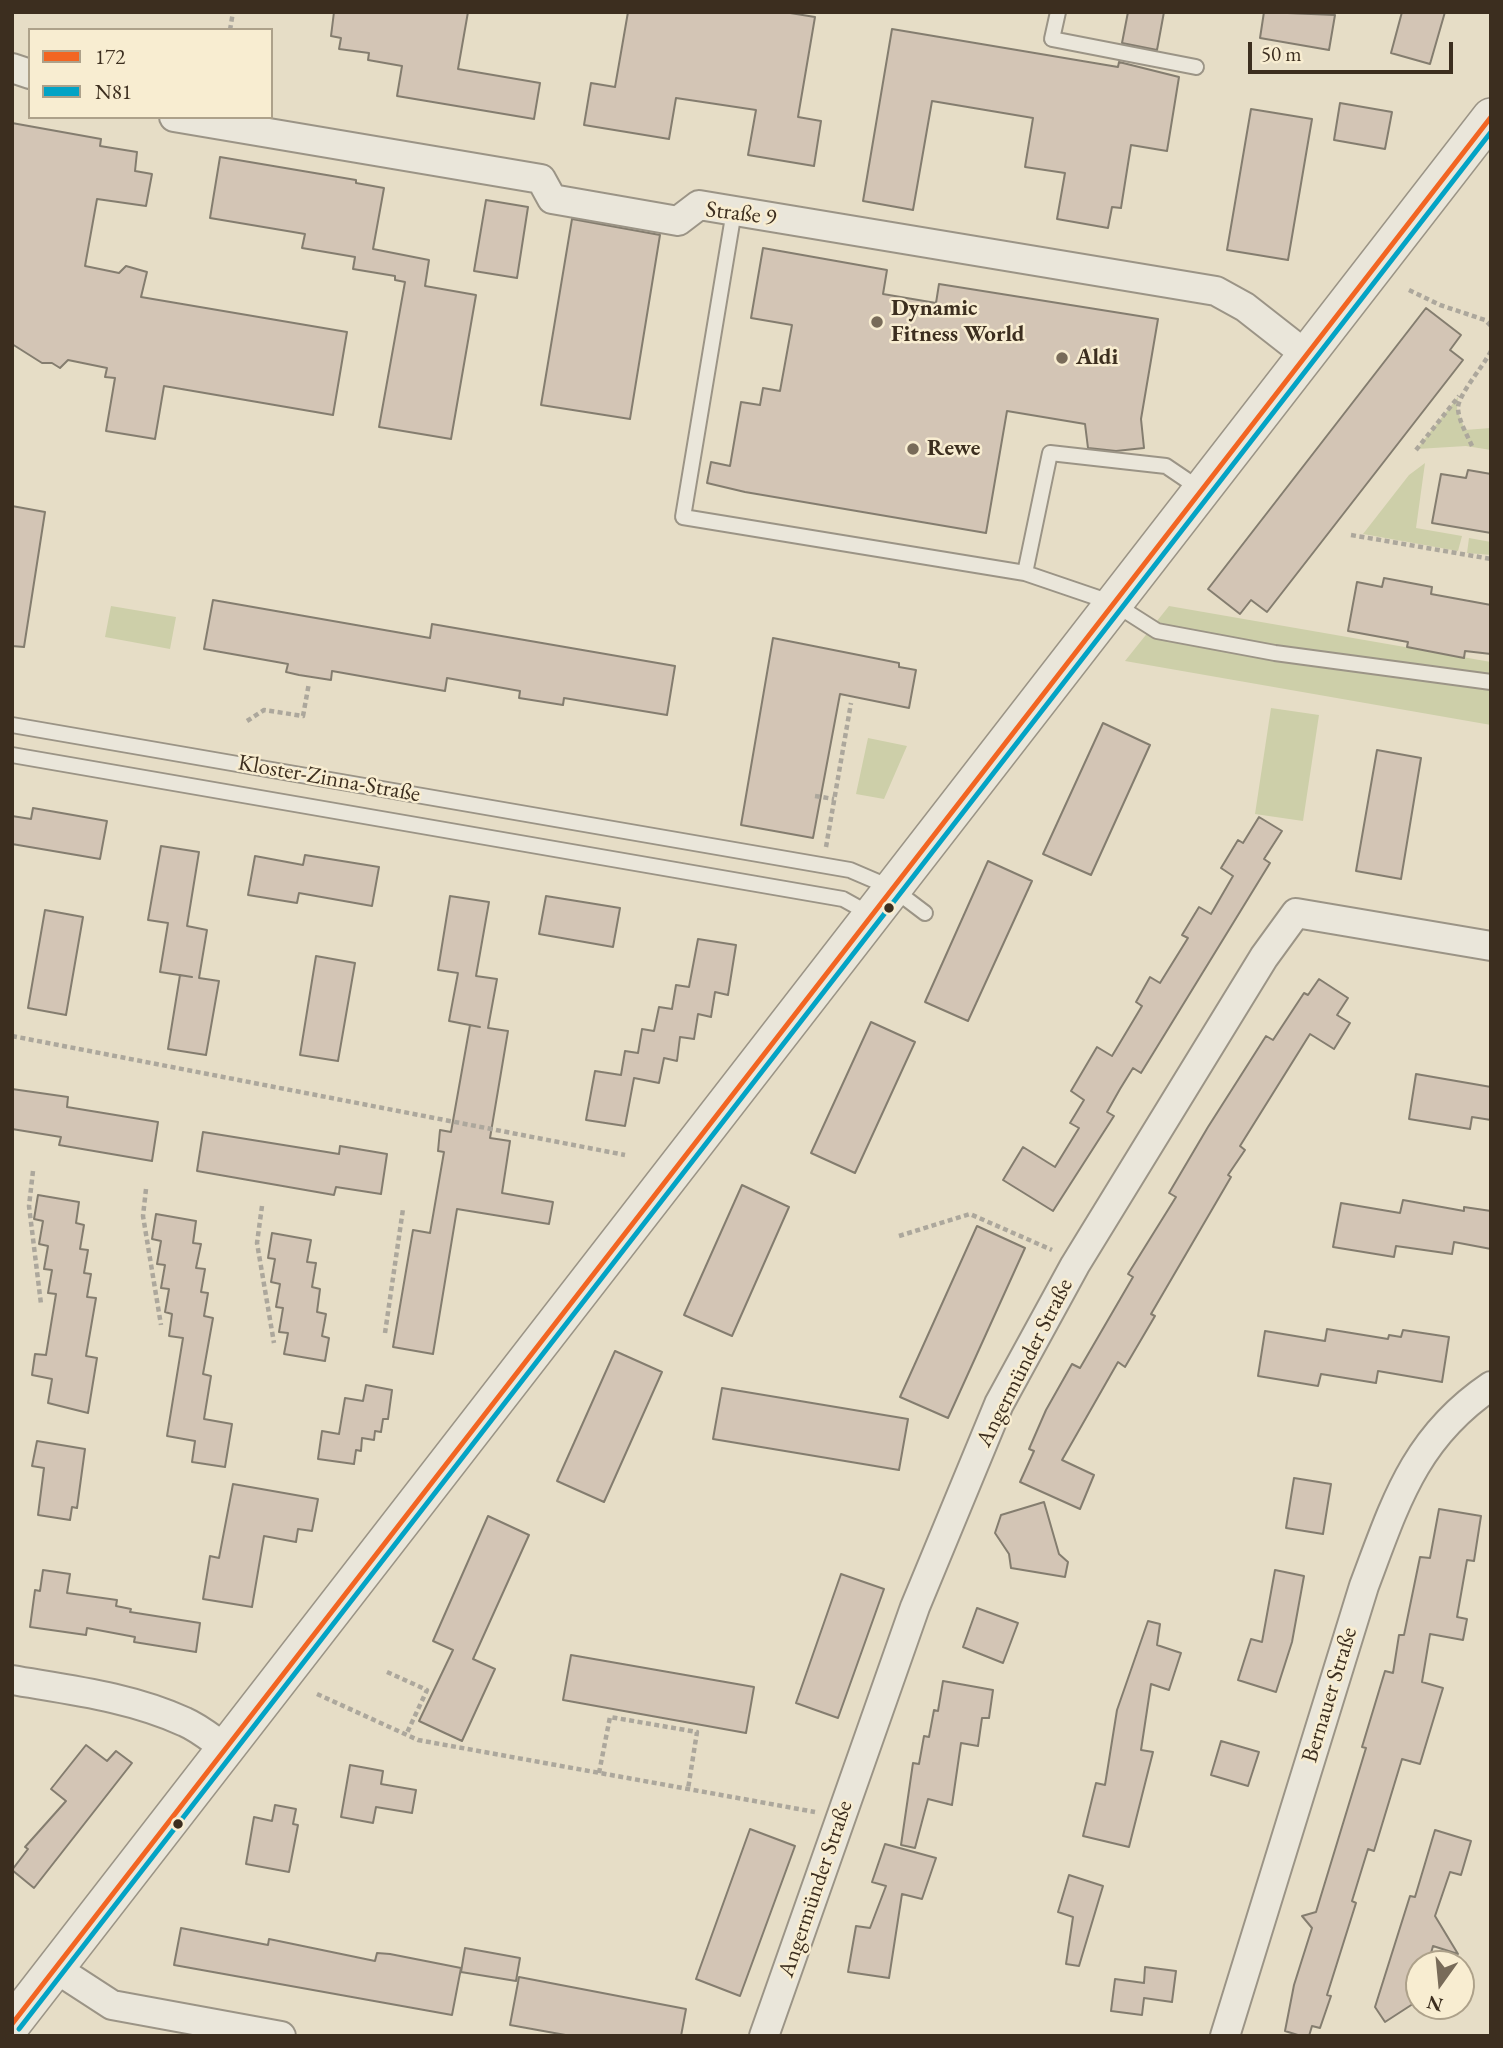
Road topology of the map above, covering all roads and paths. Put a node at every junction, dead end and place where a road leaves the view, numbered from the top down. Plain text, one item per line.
1 (1058, 12) edge
2 (1196, 67) dead end
3 (1491, 117) edge
4 (186, 119) edge
5 (734, 211) junction
6 (1409, 290) dead end
7 (1491, 326) edge
8 (1491, 351) edge
9 (1305, 354) junction
10 (1460, 394) junction
11 (1472, 446) dead end
12 (1416, 450) dead end
13 (1200, 489) junction
14 (1351, 535) dead end
15 (1491, 559) edge
16 (1025, 573) junction
17 (1112, 603) junction
18 (1491, 682) edge
19 (309, 683) dead end
20 (851, 703) dead end
21 (247, 721) dead end
22 (12, 725) edge
23 (12, 755) edge
24 (815, 796) dead end
25 (834, 799) junction
26 (822, 865) junction
27 (881, 901) junction
28 (925, 913) dead end
29 (1491, 946) edge
30 (12, 1036) edge
31 (625, 1155) dead end
32 (33, 1171) dead end
33 (146, 1189) dead end
34 (262, 1206) dead end
35 (403, 1209) dead end
36 (899, 1236) dead end
37 (1063, 1255) dead end
38 (41, 1304) dead end
39 (161, 1325) dead end
40 (385, 1333) dead end
41 (274, 1343) dead end
42 (1491, 1386) edge
43 (387, 1672) dead end
44 (12, 1680) edge
45 (317, 1694) dead end
46 (406, 1735) junction
47 (225, 1748) junction
48 (599, 1773) junction
49 (688, 1789) junction
50 (817, 1812) dead end
51 (55, 1968) junction
52 (12, 2024) edge
53 (281, 2036) edge
54 (764, 2036) edge
55 (1225, 2036) edge

1 - 2 lane
3 - 9 street
4 - 5 street, Straße 9
5 - 9 street, Straße 9
5 - 16 lane
6 - 7 path
8 - 10 path
9 - 13 street
10 - 11 path
10 - 12 path
13 - 16 lane
13 - 17 street
14 - 15 path
16 - 17 lane
17 - 18 lane
17 - 27 street
19 - 21 path
20 - 25 path
22 - 26 lane, Kloster-Zinna-Straße
23 - 27 lane, Kloster-Zinna-Straße
24 - 25 path
25 - 26 path
26 - 27 lane, Kloster-Zinna-Straße
27 - 28 lane, Kloster-Zinna-Straße
27 - 47 street
29 - 54 street, Angermünder Straße
30 - 31 path
32 - 38 path
33 - 39 path
34 - 41 path
35 - 40 path
36 - 37 path
42 - 55 street, Bernauer Straße
43 - 46 path
44 - 47 street
45 - 46 path
46 - 48 path
47 - 51 street
48 - 49 path
48 - 49 path
49 - 50 path
51 - 52 street
51 - 53 street

